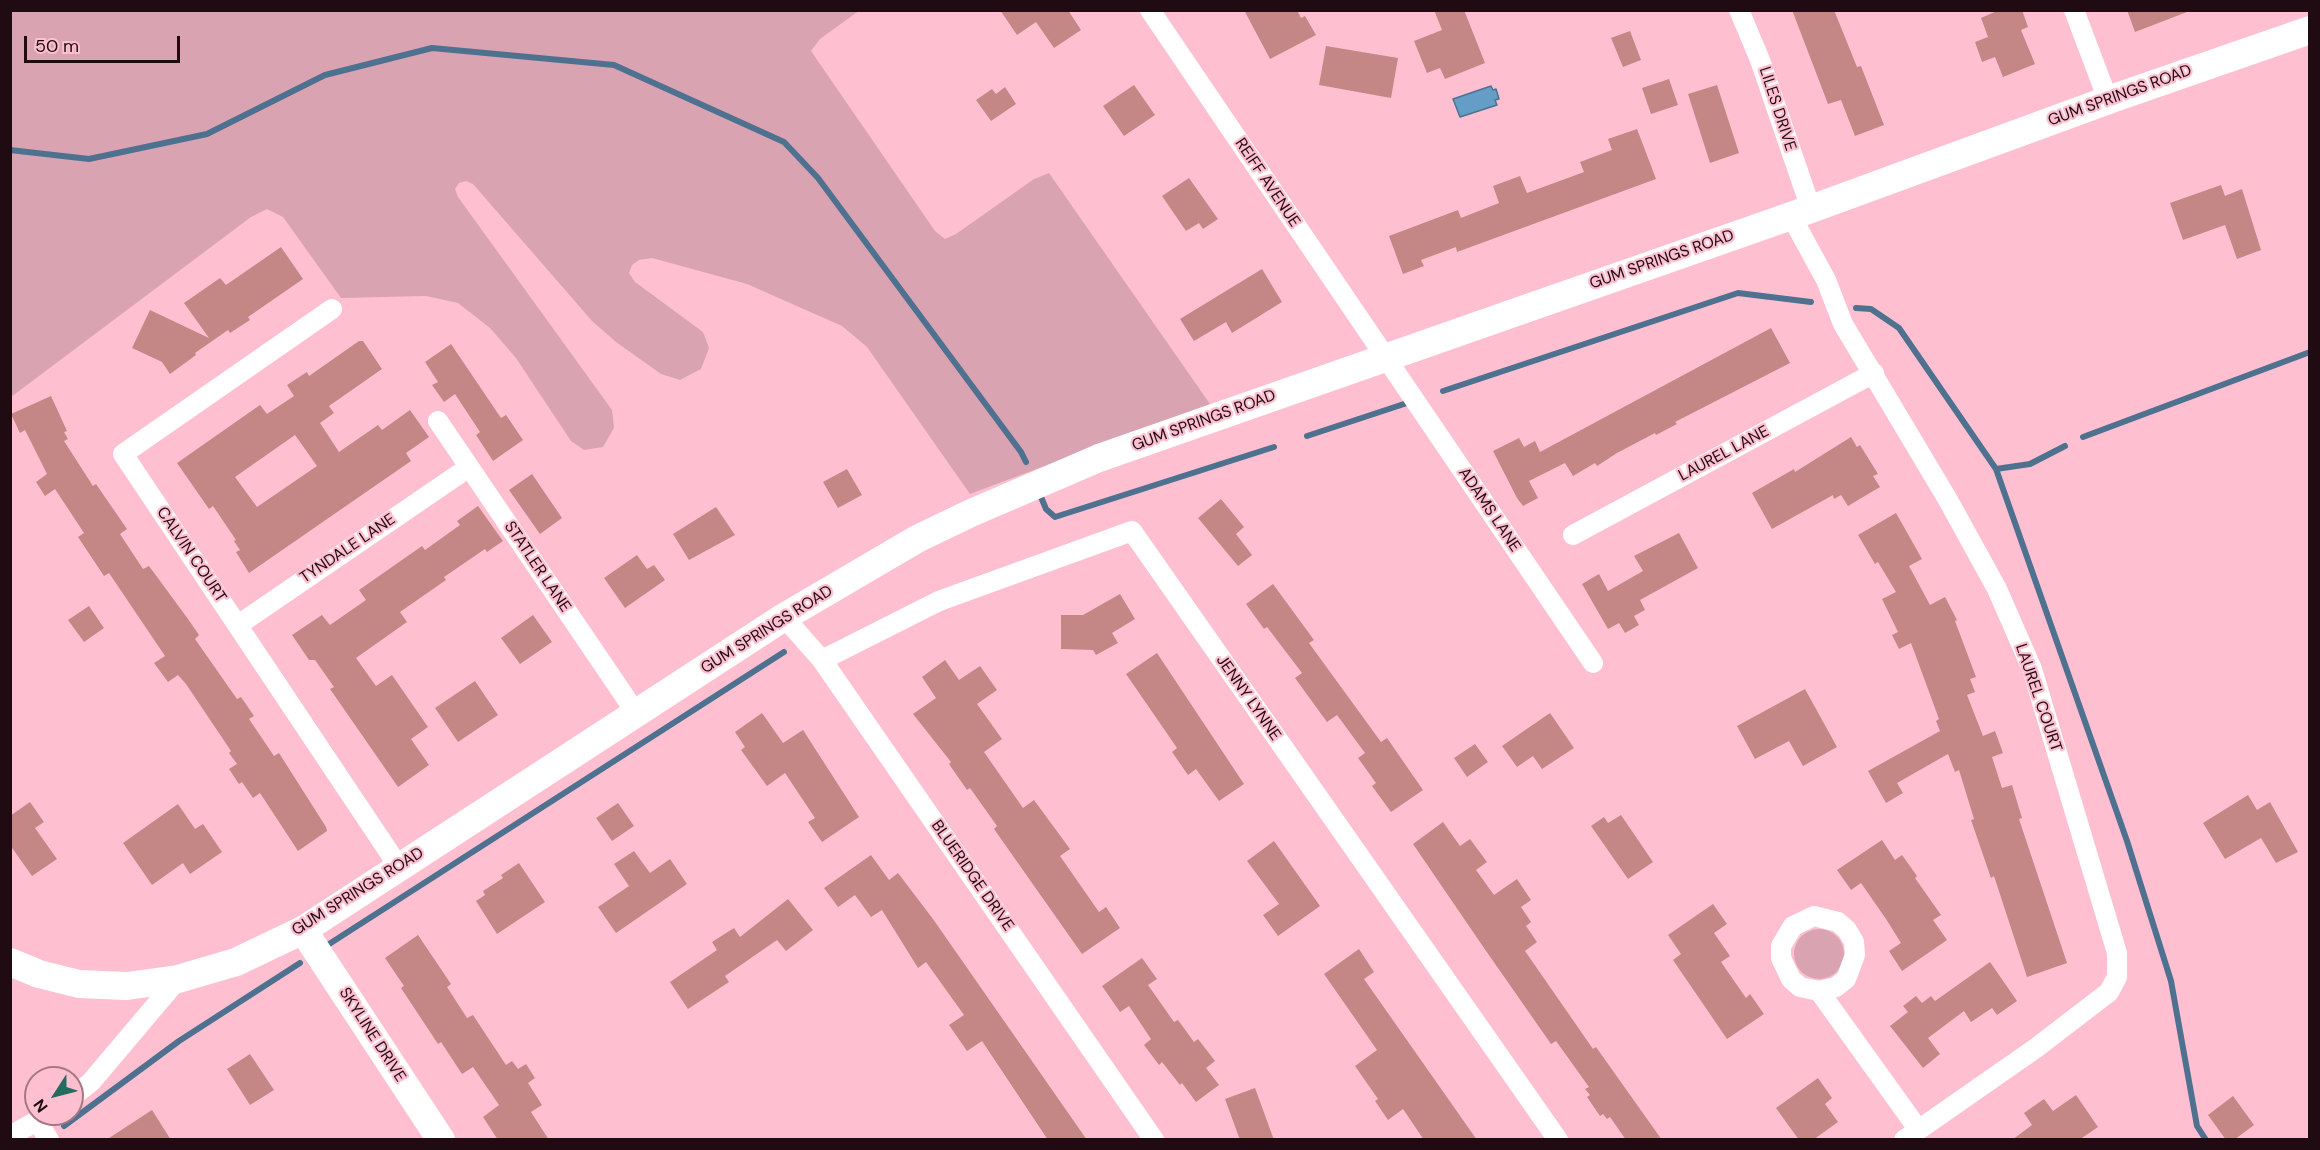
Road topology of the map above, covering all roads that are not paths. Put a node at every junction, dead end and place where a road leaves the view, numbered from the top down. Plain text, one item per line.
1 (1150, 10) edge
2 (1739, 10) edge
3 (2073, 10) edge
4 (2310, 30) edge
5 (2108, 100) junction
6 (1801, 213) junction
7 (332, 309) dead end
8 (1385, 356) junction
9 (1874, 373) junction
10 (438, 421) dead end
11 (459, 474) dead end
12 (1573, 535) dead end
13 (784, 617) junction
14 (238, 625) junction
15 (822, 660) junction
16 (1593, 663) dead end
17 (636, 713) junction
18 (399, 867) junction
19 (303, 930) junction
20 (10, 962) edge
21 (178, 979) junction
22 (1820, 991) dead end
23 (84, 1088) edge
24 (28, 1126) edge
25 (1911, 1134) edge
26 (10, 1136) edge
27 (441, 1140) edge
28 (1154, 1140) edge
29 (1558, 1140) edge

1 - 8 street, REIFF AVENUE
2 - 6 street, LILES DRIVE
3 - 5 street
4 - 5 main road, GUM SPRINGS ROAD
5 - 6 main road, GUM SPRINGS ROAD
6 - 8 main road, GUM SPRINGS ROAD
6 - 9 street, LAUREL COURT
7 - 14 street, CALVIN COURT
8 - 13 main road, GUM SPRINGS ROAD
8 - 16 street, ADAMS LANE
9 - 12 street, LAUREL LANE
9 - 25 street, LAUREL COURT
10 - 17 street, STATLER LANE
11 - 14 street, TYNDALE LANE
13 - 15 street, BLUERIDGE DRIVE
13 - 17 main road, GUM SPRINGS ROAD
14 - 18 street, CALVIN COURT
15 - 28 street, BLUERIDGE DRIVE
15 - 29 street, JENNY LYNNE
17 - 18 main road, GUM SPRINGS ROAD
18 - 19 main road, GUM SPRINGS ROAD
19 - 21 main road, GUM SPRINGS ROAD
19 - 27 main road, SKYLINE DRIVE
20 - 21 main road, GUM SPRINGS ROAD
21 - 23 street
22 - 25 street, LAUREL COURT
24 - 26 street

